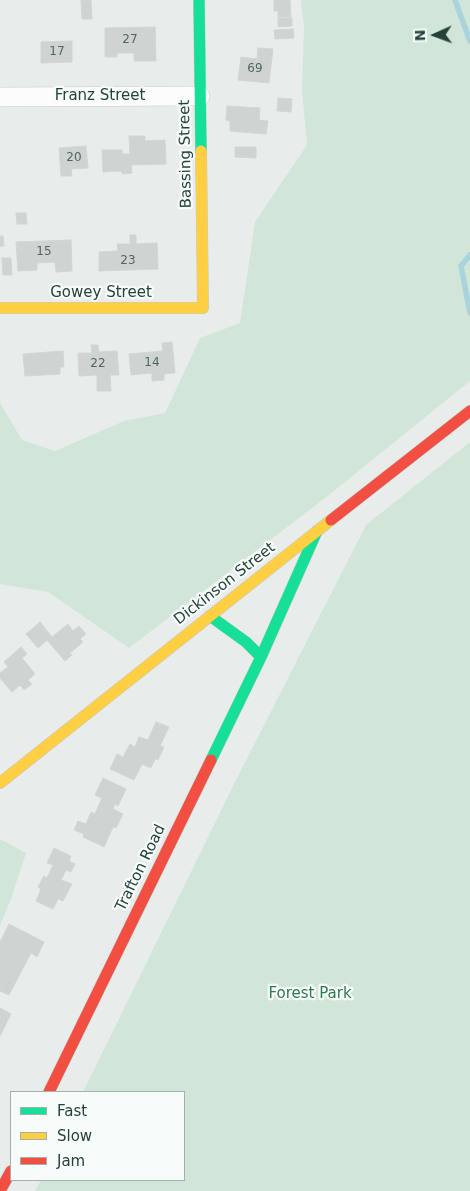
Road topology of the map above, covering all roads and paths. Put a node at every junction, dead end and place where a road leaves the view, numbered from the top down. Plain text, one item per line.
1 (199, 0) edge
2 (200, 96) junction
3 (0, 97) edge
4 (0, 308) edge
5 (202, 308) joint
6 (470, 411) edge
7 (316, 531) junction
8 (210, 616) junction
9 (261, 657) junction
10 (0, 783) edge
11 (49, 1091) edge
12 (10, 1173) edge
13 (0, 1191) edge

1 - 2 street, Bassing Street
2 - 3 street, Franz Street
2 - 5 street, Bassing Street
4 - 5 street, Gowey Street
6 - 7 street, Dickinson Street
7 - 8 street, Dickinson Street
7 - 9 street, Trafton Road
8 - 9 street
8 - 10 street, Dickinson Street
9 - 11 street, Trafton Road
12 - 13 street

